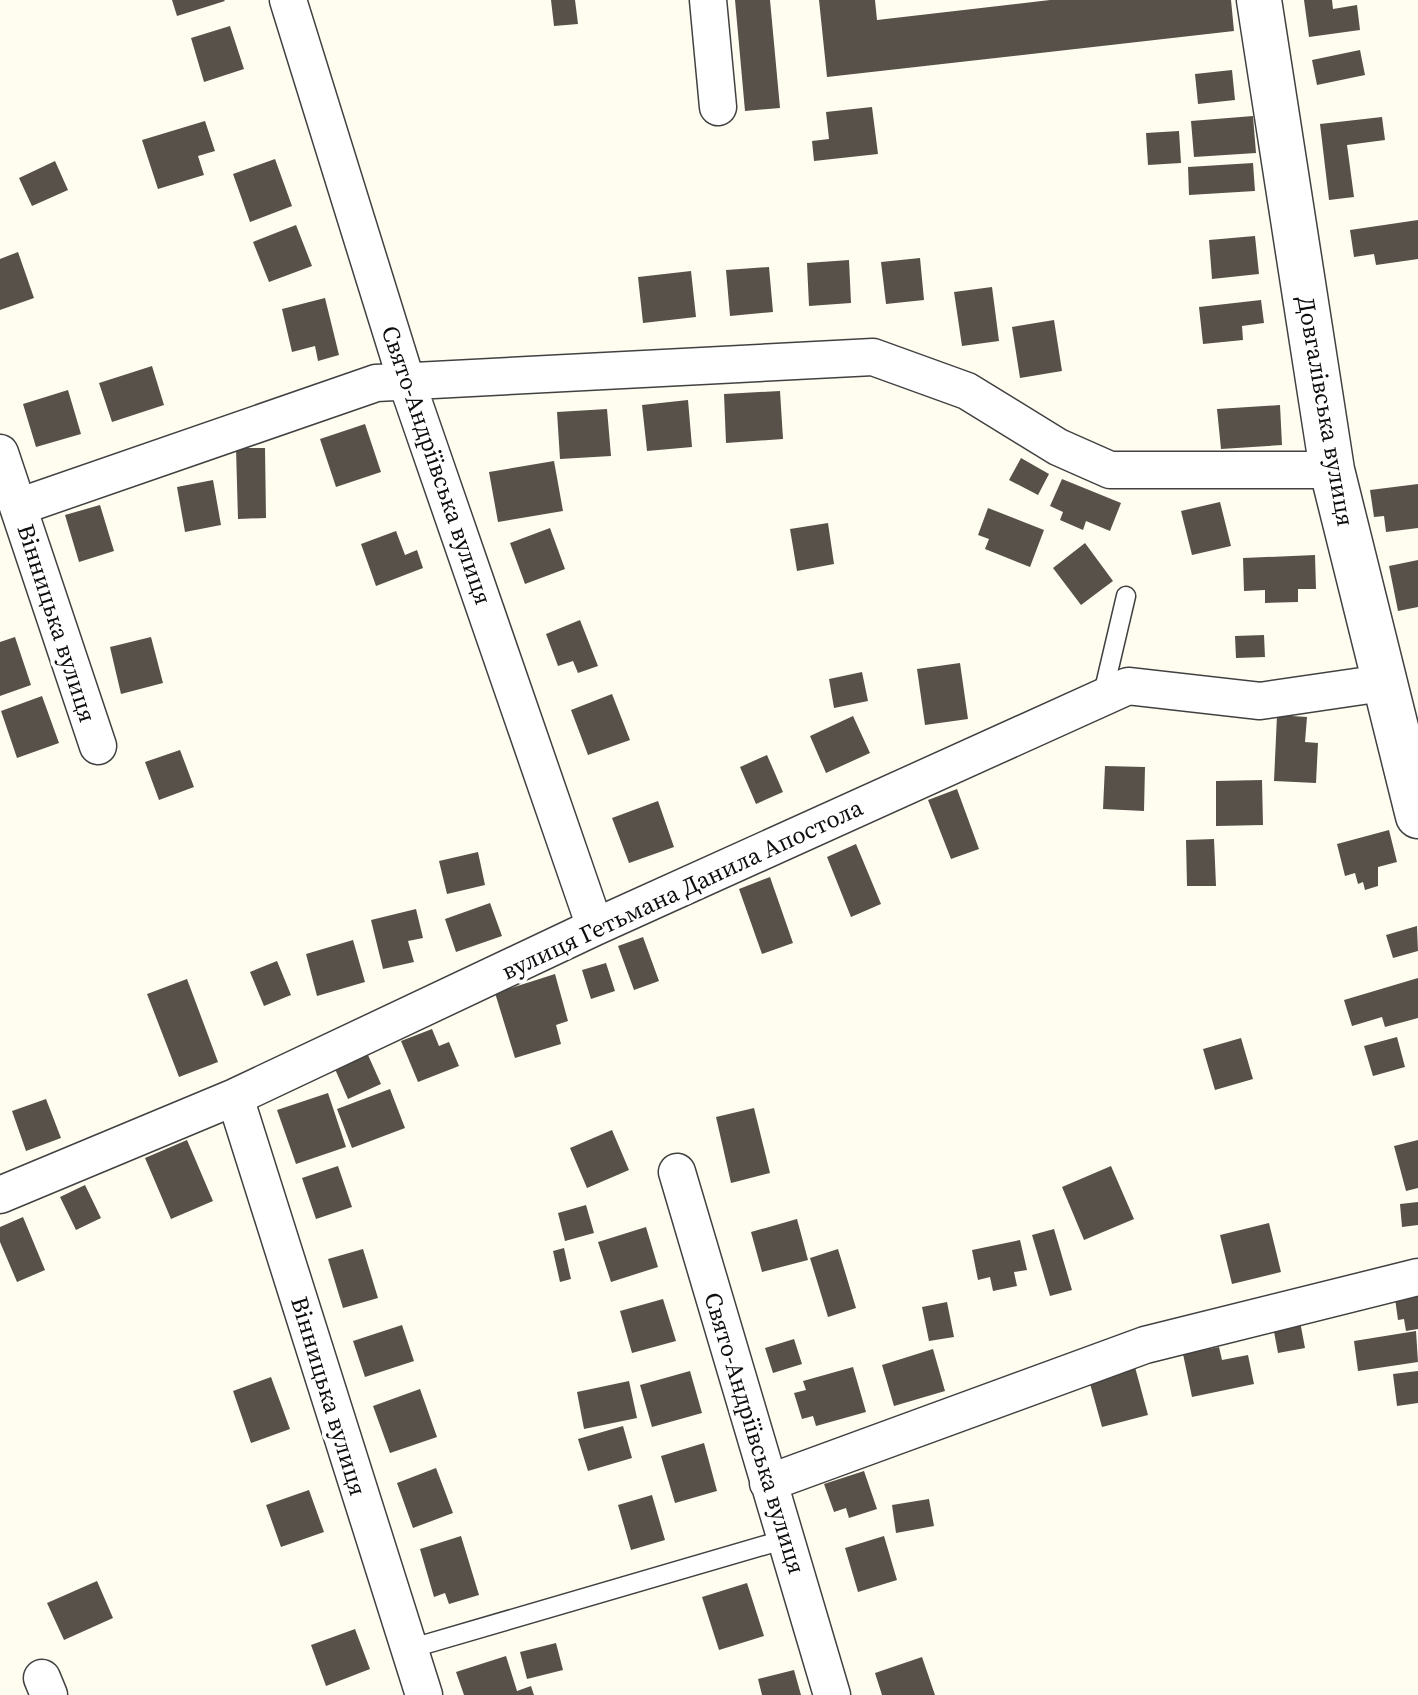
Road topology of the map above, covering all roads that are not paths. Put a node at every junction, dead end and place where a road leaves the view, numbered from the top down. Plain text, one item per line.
1 (288, 0) edge
2 (708, 0) edge
3 (1259, 0) edge
4 (718, 107) dead end
5 (407, 383) junction
6 (0, 453) edge
7 (1332, 470) junction
8 (18, 507) junction
9 (1126, 596) dead end
10 (1102, 698) junction
11 (1398, 708) edge
12 (98, 746) dead end
13 (1418, 816) edge
14 (595, 927) junction
15 (235, 1097) junction
16 (677, 1172) dead end
17 (0, 1195) edge
18 (1418, 1277) edge
19 (768, 1483) junction
20 (786, 1539) junction
21 (409, 1649) junction
22 (424, 1695) edge
23 (832, 1695) edge

1 - 5 street, Свято-Андріївська вулиця
2 - 4 street
3 - 7 street, Довгалівська вулиця
5 - 7 street
5 - 8 street
5 - 14 street, Свято-Андріївська вулиця
6 - 8 street, Вінницька вулиця
7 - 11 street, Довгалівська вулиця
8 - 12 street, Вінницька вулиця
9 - 10 lane
10 - 11 street, вулиця Гетьмана Данила Апостола
10 - 14 street, вулиця Гетьмана Данила Апостола
11 - 13 street, Довгалівська вулиця
14 - 15 street, вулиця Гетьмана Данила Апостола
15 - 17 street, вулиця Гетьмана Данила Апостола
15 - 21 street, Вінницька вулиця
16 - 19 street, Свято-Андріївська вулиця
18 - 19 street
19 - 20 street, Свято-Андріївська вулиця
20 - 21 lane
20 - 23 street, Свято-Андріївська вулиця
21 - 22 street, Вінницька вулиця

